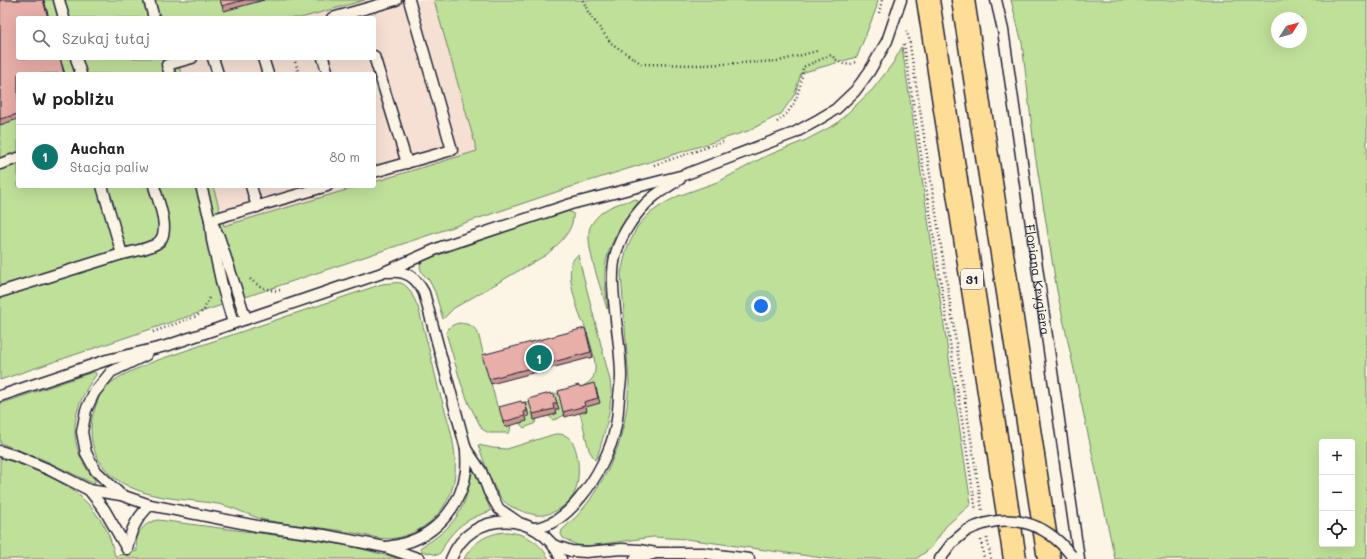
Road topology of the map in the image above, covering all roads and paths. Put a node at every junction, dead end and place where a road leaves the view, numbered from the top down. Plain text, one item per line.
1 (59, 0) edge
2 (149, 0) edge
3 (396, 0) edge
4 (409, 0) edge
5 (583, 0) edge
6 (882, 0) edge
7 (901, 0) edge
8 (928, 0) edge
9 (963, 0) edge
10 (996, 0) edge
11 (361, 14) edge
12 (63, 16) edge
13 (153, 16) edge
14 (346, 16) edge
15 (878, 16) dead end
16 (907, 32) dead end
17 (904, 41) dead end
18 (817, 51) dead end
19 (860, 59) dead end
20 (77, 60) edge
21 (186, 60) edge
22 (214, 60) edge
23 (264, 60) edge
24 (295, 60) edge
25 (324, 60) edge
26 (375, 60) edge
27 (167, 66) edge
28 (80, 72) edge
29 (217, 72) edge
30 (267, 72) edge
31 (298, 72) edge
32 (327, 72) edge
33 (773, 124) dead end
34 (724, 142) dead end
35 (16, 159) edge
36 (407, 163) junction
37 (0, 164) edge
38 (652, 166) dead end
39 (376, 171) edge
40 (684, 175) junction
41 (103, 188) edge
42 (155, 188) edge
43 (202, 188) edge
44 (252, 188) edge
45 (303, 189) edge
46 (257, 206) junction
47 (210, 220) junction
48 (122, 254) junction
49 (382, 273) junction
50 (234, 282) junction
51 (222, 285) junction
52 (283, 289) dead end
53 (0, 292) edge
54 (246, 319) junction
55 (233, 323) junction
56 (149, 333) dead end
57 (166, 346) junction
58 (0, 396) edge
59 (466, 449) junction
60 (0, 451) edge
61 (88, 490) junction
62 (121, 495) junction
63 (150, 505) junction
64 (976, 512) dead end
65 (983, 512) dead end
66 (519, 523) junction
67 (533, 528) junction
68 (980, 536) dead end
69 (987, 536) dead end
70 (553, 545) junction
71 (386, 547) junction
72 (660, 553) junction
73 (940, 558) edge
74 (420, 559) edge
75 (451, 559) edge
76 (561, 559) edge
77 (635, 559) edge
78 (681, 559) edge
79 (749, 559) edge
80 (984, 559) edge
81 (991, 559) edge
82 (1015, 559) edge
83 (1049, 559) edge
84 (1073, 559) edge
85 (1079, 559) edge

1 - 12 lane
2 - 13 lane
3 - 11 lane
4 - 36 lane
5 - 18 path
6 - 15 path
7 - 40 lane
8 - 82 main road, 31
9 - 83 main road
10 - 85 lane, Floriana Krygiera
11 - 14 lane
16 - 65 path
17 - 64 path
19 - 33 path
20 - 28 lane
21 - 27 lane
22 - 29 lane
23 - 30 lane
24 - 31 path
25 - 32 lane
26 - 36 lane
34 - 38 path
35 - 37 lane
36 - 39 lane
40 - 49 lane
40 - 67 lane
41 - 48 lane
42 - 48 lane
43 - 47 lane
44 - 46 lane
45 - 46 lane
46 - 47 lane
47 - 50 lane
47 - 51 lane
48 - 53 lane
49 - 54 lane
49 - 59 lane
50 - 52 path
50 - 54 lane
51 - 55 lane
51 - 56 path
54 - 55 lane
55 - 57 lane
57 - 58 lane
57 - 62 lane
59 - 66 lane
59 - 71 lane
60 - 61 lane
61 - 62 lane
61 - 63 lane
62 - 63 lane
63 - 71 lane
66 - 67 lane
66 - 75 lane
67 - 70 lane
68 - 80 path
69 - 81 path
70 - 72 lane
70 - 76 lane
71 - 74 lane
72 - 77 lane
72 - 78 lane
72 - 79 lane
73 - 84 lane, bridge

